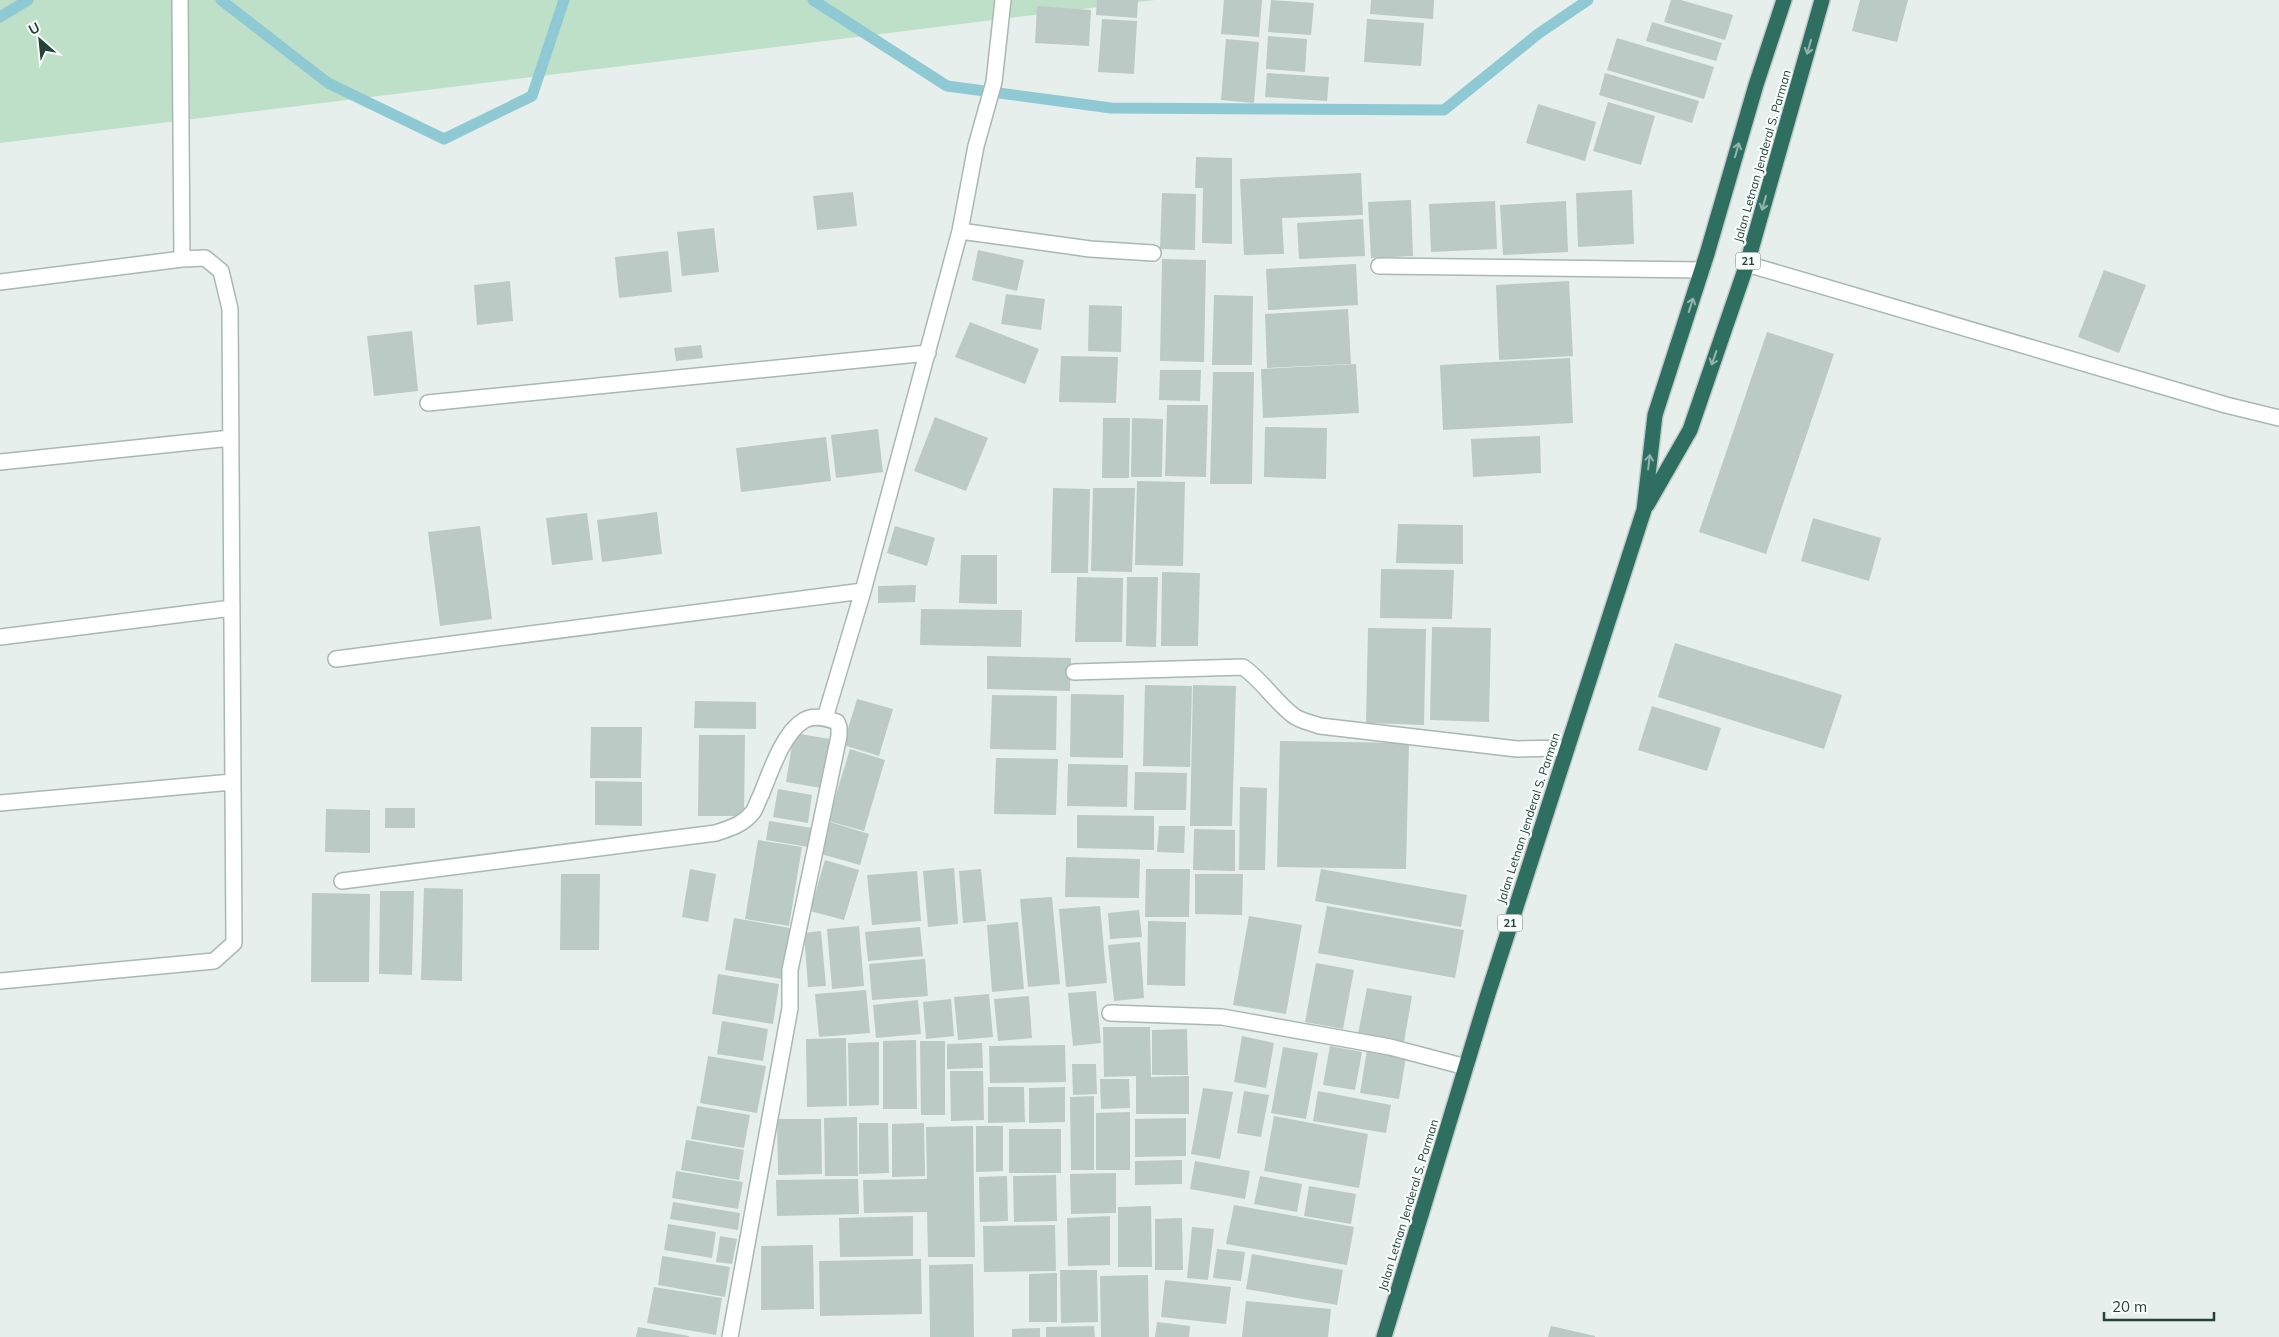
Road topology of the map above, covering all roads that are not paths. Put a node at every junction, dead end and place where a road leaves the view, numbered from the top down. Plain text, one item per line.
1 (1003, 0) edge
2 (1784, 0) edge
3 (1822, 0) edge
4 (180, 4) edge
5 (960, 231) junction
6 (1153, 253) dead end
7 (182, 259) junction
8 (1747, 264) junction
9 (1379, 266) dead end
10 (1702, 270) junction
11 (0, 282) edge
12 (928, 353) junction
13 (428, 403) dead end
14 (2279, 418) edge
15 (231, 438) junction
16 (0, 462) edge
17 (1644, 510) junction
18 (863, 592) junction
19 (232, 608) junction
20 (0, 637) edge
21 (336, 659) dead end
22 (1074, 672) dead end
23 (825, 718) junction
24 (1567, 748) junction
25 (232, 782) junction
26 (0, 804) edge
27 (342, 881) dead end
28 (0, 981) edge
29 (1110, 1013) dead end
30 (1466, 1067) junction
31 (730, 1337) edge
32 (1384, 1337) edge

1 - 5 street
10 -> 2 highway, Jalan Letnan Jenderal S. Parman / 21
3 -> 8 highway, Jalan Letnan Jenderal S. Parman / 21
4 - 7 street
5 - 6 street
5 - 12 street
7 - 11 street
7 - 15 street
8 - 14 street
8 -> 17 highway, Jalan Letnan Jenderal S. Parman / 21
9 - 10 street
17 -> 10 highway, Jalan Letnan Jenderal S. Parman / 21
12 - 13 street
12 - 18 street
15 - 16 street
15 - 19 street
17 - 24 highway, Jalan Letnan Jenderal S. Parman / 21
18 - 21 street
18 - 23 street
19 - 20 street
19 - 25 street
22 - 24 street
23 - 27 street
23 - 31 street
24 - 30 highway, Jalan Letnan Jenderal S. Parman / 21
25 - 26 street
25 - 28 street
29 - 30 street
30 - 32 highway, Jalan Letnan Jenderal S. Parman / 21

